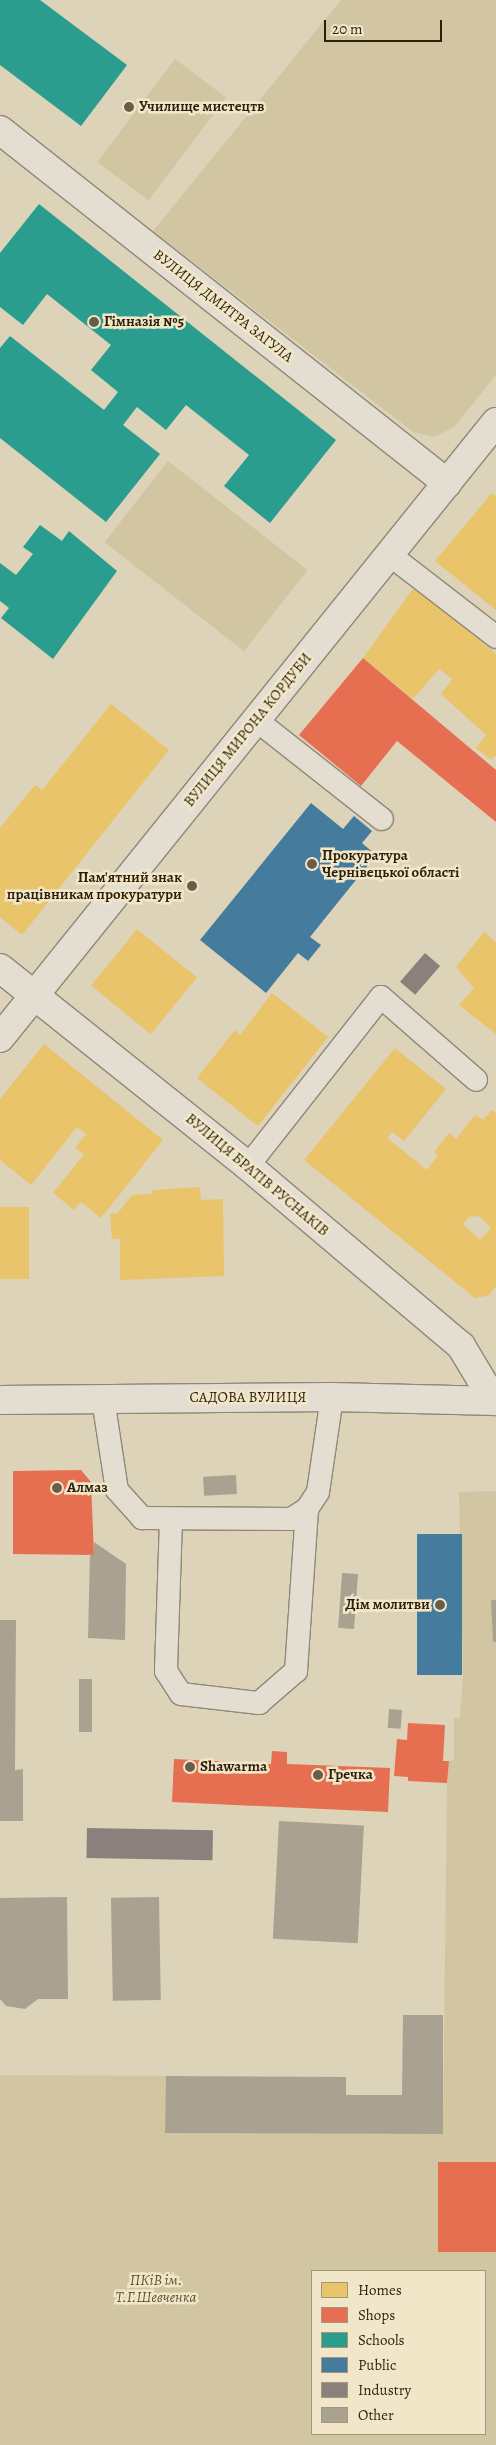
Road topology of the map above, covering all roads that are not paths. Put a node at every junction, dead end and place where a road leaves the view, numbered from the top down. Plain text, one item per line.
1 (0, 130) edge
2 (496, 422) edge
3 (447, 483) junction
4 (390, 554) junction
5 (496, 637) edge
6 (256, 720) junction
7 (382, 819) dead end
8 (0, 968) edge
9 (34, 995) junction
10 (0, 1038) edge
11 (476, 1080) dead end
12 (248, 1166) junction
13 (495, 1397) edge
14 (332, 1398) junction
15 (103, 1399) junction
16 (0, 1400) edge
17 (307, 1509) junction
18 (171, 1519) junction

1 - 3 street, ВУЛИЦЯ ДМИТРА ЗАГУЛА
2 - 3 street, ВУЛИЦЯ МИРОНА КОРДУБИ
3 - 4 street, ВУЛИЦЯ МИРОНА КОРДУБИ
4 - 5 lane
4 - 6 street, ВУЛИЦЯ МИРОНА КОРДУБИ
6 - 7 lane
6 - 9 street, ВУЛИЦЯ МИРОНА КОРДУБИ
8 - 9 street, ВУЛИЦЯ БРАТІВ РУСНАКІВ
9 - 10 street, ВУЛИЦЯ МИРОНА КОРДУБИ
9 - 12 street, ВУЛИЦЯ БРАТІВ РУСНАКІВ
11 - 12 lane
12 - 13 street, ВУЛИЦЯ БРАТІВ РУСНАКІВ
13 - 14 street, САДОВА ВУЛИЦЯ
14 - 15 street, САДОВА ВУЛИЦЯ
14 - 17 lane
15 - 16 street, САДОВА ВУЛИЦЯ
15 - 18 lane
17 - 18 lane
17 - 18 lane

